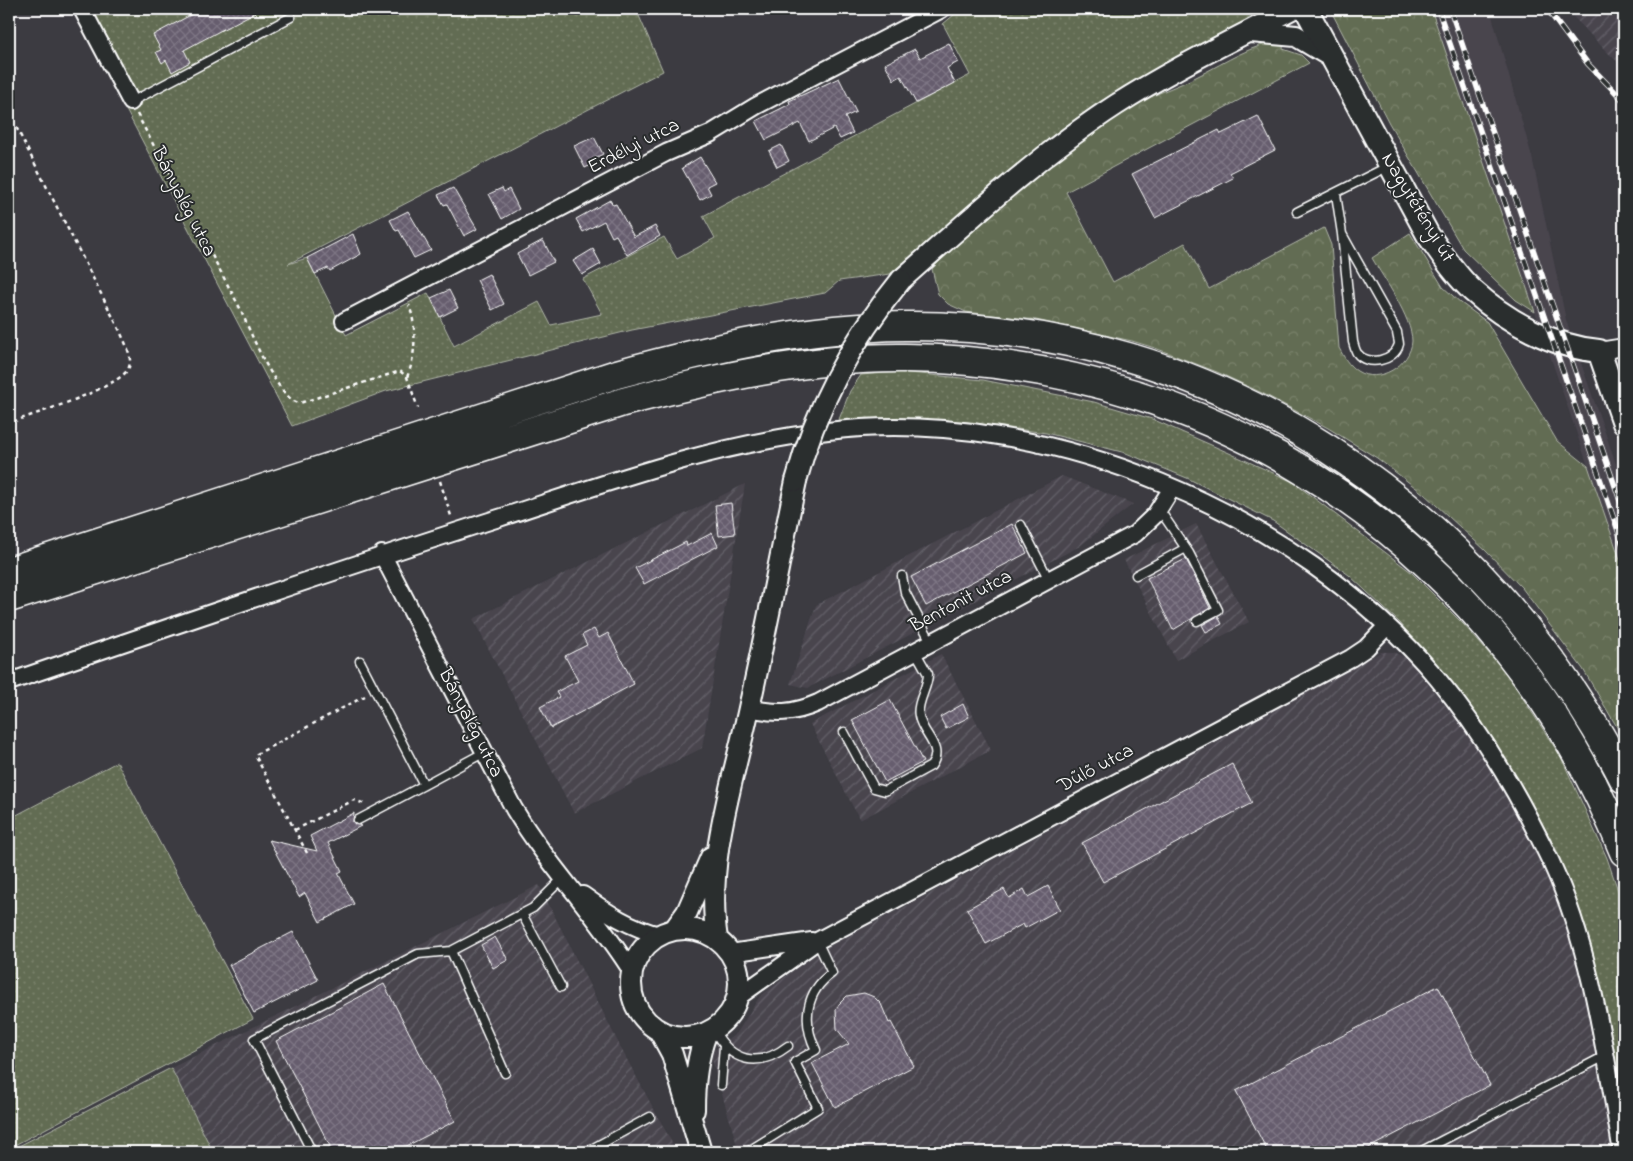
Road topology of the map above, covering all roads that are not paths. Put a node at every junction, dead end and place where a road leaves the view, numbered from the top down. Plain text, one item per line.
1 (82, 9) edge
2 (942, 9) edge
3 (1271, 9) edge
4 (1292, 9) edge
5 (1306, 9) edge
6 (291, 17) dead end
7 (1249, 32) junction
8 (1333, 58) junction
9 (131, 102) joint
10 (1391, 166) junction
11 (1336, 194) junction
12 (1297, 212) dead end
13 (1342, 234) junction
14 (344, 321) dead end
15 (1624, 346) edge
16 (1599, 351) junction
17 (1624, 423) edge
18 (1172, 488) junction
19 (1159, 509) junction
20 (1021, 525) dead end
21 (1184, 549) junction
22 (382, 554) junction
23 (9, 571) edge
24 (1136, 574) dead end
25 (902, 576) dead end
26 (1049, 580) junction
27 (9, 598) edge
28 (1197, 621) dead end
29 (1387, 626) junction
30 (931, 642) junction
31 (915, 651) junction
32 (360, 661) dead end
33 (9, 682) edge
34 (749, 708) junction
35 (844, 732) dead end
36 (485, 752) junction
37 (1624, 779) edge
38 (424, 785) junction
39 (358, 820) dead end
40 (720, 834) junction
41 (1624, 852) edge
42 (566, 881) junction
43 (522, 914) junction
44 (667, 932) junction
45 (817, 941) junction
46 (724, 946) junction
47 (451, 951) junction
48 (632, 972) junction
49 (561, 987) dead end
50 (738, 997) junction
51 (660, 1032) junction
52 (715, 1037) junction
53 (788, 1046) dead end
54 (1605, 1056) junction
55 (506, 1073) dead end
56 (721, 1085) dead end
57 (650, 1117) dead end
58 (695, 1131) junction
59 (752, 1149) dead end
60 (312, 1152) edge
61 (586, 1152) edge
62 (700, 1152) edge
63 (1420, 1152) edge
64 (1622, 1152) edge

1 - 9 street
2 - 14 street, Erdélyi utca
3 - 7 street
4 - 7 street
5 - 8 main road, Nagytétényi út
6 - 9 lane
7 - 8 street
7 - 34 street, bridge
8 - 10 main road, Nagytétényi út
10 - 11 lane
10 - 16 main road, Nagytétényi út
11 - 12 lane
11 - 13 lane
13 - 13 lane
15 - 16 street
16 - 17 main road
18 - 19 street, Bentonit utca
18 - 22 street
18 - 29 street
19 - 21 lane
19 - 26 street, Bentonit utca
20 - 26 lane
21 - 24 lane
21 - 28 lane
22 - 33 street
22 - 36 street, Bányalég utca
23 - 37 highway
25 - 30 lane
26 - 30 street, Bentonit utca
27 - 41 highway
29 - 45 street, Dűlő utca
29 - 54 street
30 - 31 street, Bentonit utca
31 - 34 street, Bentonit utca
31 - 35 lane
32 - 38 lane
34 - 40 street
36 - 38 lane
36 - 42 street, Bányalég utca
38 - 39 lane
40 - 44 street
40 - 46 street
42 - 43 lane
42 - 44 street, Bányalég utca
42 - 48 street, Bányalég utca
43 - 47 lane
43 - 49 lane
44 - 46 street, Bányalég utca
44 - 48 street
45 - 46 street, Dűlő utca
45 - 50 street, Dűlő utca
45 - 59 lane
46 - 50 street
47 - 55 lane
47 - 60 lane
48 - 51 street
50 - 52 street
51 - 52 street
51 - 58 street
52 - 53 lane
52 - 56 lane
52 - 58 street
54 - 63 lane
54 - 64 street
57 - 61 lane
58 - 62 street

